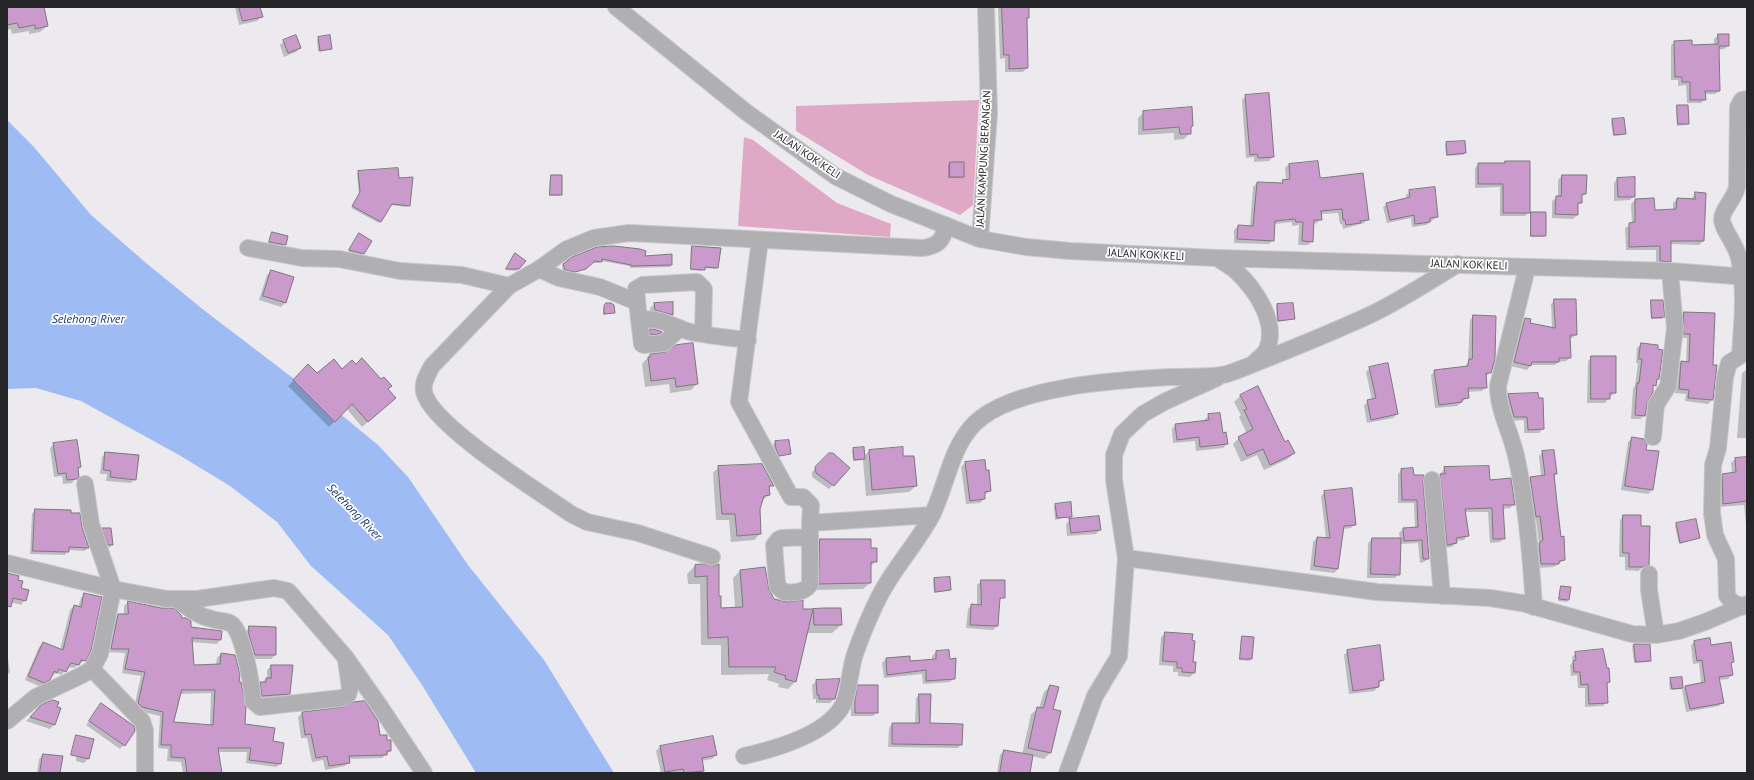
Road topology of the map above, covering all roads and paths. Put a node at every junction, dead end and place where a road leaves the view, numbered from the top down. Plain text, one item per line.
1 (616, 7) edge
2 (986, 7) edge
3 (1747, 99) edge
4 (946, 225) junction
5 (980, 239) junction
6 (760, 240) junction
7 (248, 248) dead end
8 (1217, 258) junction
9 (1458, 264) junction
10 (1527, 268) junction
11 (539, 269) junction
12 (1670, 271) junction
13 (1745, 277) edge
14 (509, 286) junction
15 (637, 302) junction
16 (639, 320) junction
17 (680, 328) junction
18 (703, 334) junction
19 (748, 340) junction
20 (1253, 364) junction
21 (1225, 374) junction
22 (1653, 437) dead end
23 (1432, 480) dead end
24 (85, 484) dead end
25 (932, 514) junction
26 (712, 557) dead end
27 (1126, 558) junction
28 (7, 563) edge
29 (1649, 574) dead end
30 (113, 589) junction
31 (1442, 596) junction
32 (177, 599) junction
33 (1534, 606) junction
34 (1744, 606) edge
35 (1656, 635) junction
36 (346, 658) junction
37 (92, 668) junction
38 (7, 721) edge
39 (744, 756) dead end
40 (1066, 772) edge
41 (145, 773) edge
42 (424, 773) edge

1 - 4 street, JALAN KOK KELI
2 - 5 street, JALAN KAMPUNG BERANGAN
3 - 13 street
4 - 5 street, JALAN KOK KELI
4 - 6 street
5 - 8 street, JALAN KOK KELI
6 - 11 street
6 - 19 street
7 - 14 street
8 - 9 street, JALAN KOK KELI
8 - 20 street
9 - 10 street, JALAN KOK KELI
9 - 20 street
10 - 12 street, JALAN KOK KELI
10 - 33 street
11 - 14 street
11 - 15 street
12 - 13 street, JALAN KOK KELI
12 - 22 street
13 - 34 street
14 - 26 street
15 - 16 street
15 - 18 street
16 - 17 street
16 - 17 street
17 - 18 street
18 - 19 street
19 - 25 street
20 - 21 street
21 - 25 street
21 - 27 street
23 - 31 street
24 - 30 street
25 - 39 street
27 - 31 street
27 - 40 street
28 - 30 street
29 - 35 street
30 - 32 street
30 - 37 street
31 - 33 street
32 - 36 street
32 - 36 street
33 - 35 street
34 - 35 street
36 - 42 street
37 - 38 street
37 - 41 street

